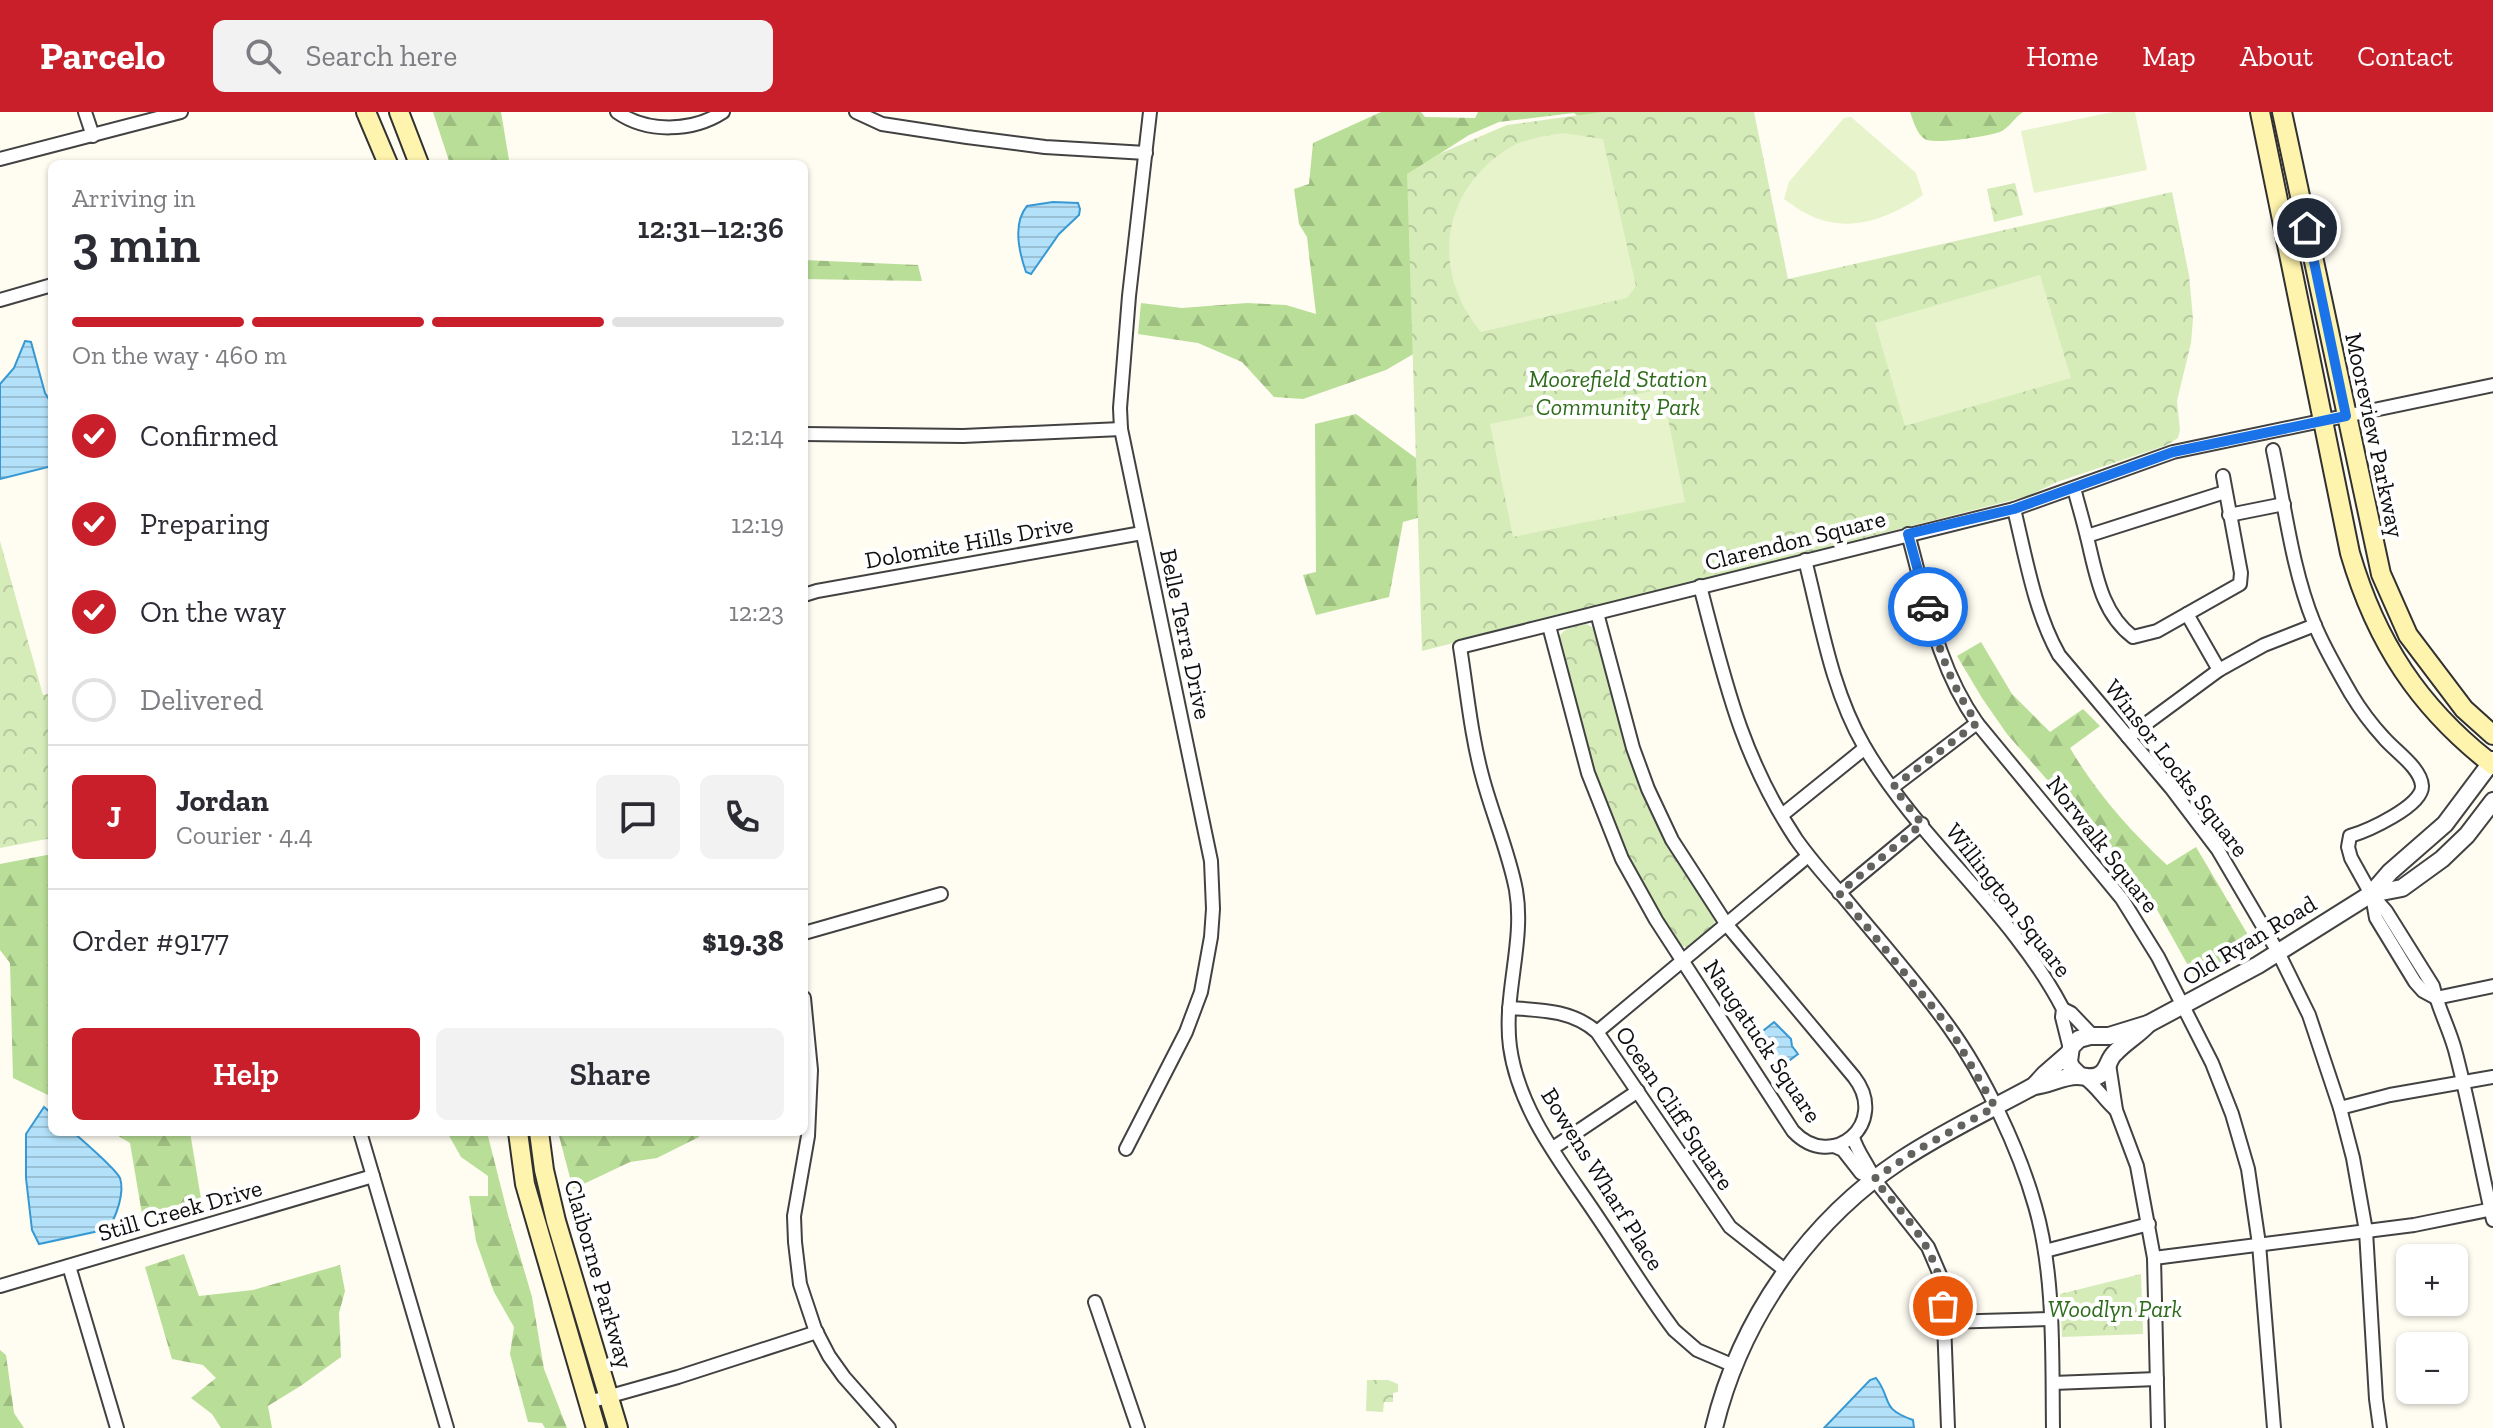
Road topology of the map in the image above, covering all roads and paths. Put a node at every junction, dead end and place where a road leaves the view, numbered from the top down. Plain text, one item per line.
1 (85, 112) edge
2 (181, 112) edge
3 (366, 112) edge
4 (399, 112) edge
5 (617, 112) edge
6 (723, 112) edge
7 (856, 112) edge
8 (1150, 112) edge
9 (2260, 112) edge
10 (2282, 112) edge
11 (93, 136) junction
12 (1146, 153) junction
13 (0, 159) edge
14 (386, 160) edge
15 (417, 160) edge
16 (48, 286) edge
17 (0, 300) edge
18 (2493, 385) edge
19 (2346, 416) junction
20 (2324, 421) junction
21 (1121, 429) junction
22 (808, 434) edge
23 (2273, 450) dead end
24 (2223, 476) dead end
25 (2074, 488) junction
26 (2225, 492) junction
27 (2284, 504) junction
28 (2014, 509) junction
29 (2229, 515) junction
30 (1142, 533) junction
31 (1908, 534) junction
32 (2087, 536) junction
33 (1805, 560) junction
34 (1700, 586) junction
35 (808, 594) edge
36 (1597, 613) junction
37 (2187, 614) junction
38 (2315, 625) junction
39 (1549, 626) junction
40 (1460, 647) joint
41 (2219, 670) junction
42 (1977, 723) junction
43 (2493, 735) edge
44 (2128, 737) junction
45 (1865, 748) junction
46 (2492, 763) edge
47 (1893, 787) junction
48 (2493, 801) edge
49 (1782, 815) junction
50 (1922, 824) junction
51 (1808, 856) junction
52 (1839, 893) junction
53 (941, 894) dead end
54 (2371, 894) junction
55 (1727, 925) junction
56 (808, 932) edge
57 (2278, 952) junction
58 (1682, 961) junction
59 (2493, 986) edge
60 (2436, 998) junction
61 (2184, 1005) junction
62 (1509, 1008) junction
63 (2063, 1009) junction
64 (808, 1024) edge
65 (2148, 1024) junction
66 (1597, 1032) junction
67 (2095, 1037) junction
68 (2069, 1051) junction
69 (2109, 1063) junction
70 (2082, 1076) junction
71 (2493, 1077) edge
72 (2463, 1083) junction
73 (2034, 1086) junction
74 (1638, 1091) junction
75 (1995, 1107) junction
76 (2340, 1108) junction
77 (2116, 1110) junction
78 (361, 1136) edge
79 (519, 1136) edge
80 (540, 1136) edge
81 (808, 1136) edge
82 (808, 1136) edge
83 (1853, 1137) junction
84 (1834, 1146) junction
85 (1553, 1148) junction
86 (1126, 1149) dead end
87 (373, 1176) junction
88 (1874, 1179) junction
89 (2492, 1213) edge
90 (2149, 1224) junction
91 (2366, 1231) junction
92 (2259, 1244) junction
93 (2045, 1251) junction
94 (2154, 1258) junction
95 (69, 1266) junction
96 (1786, 1271) junction
97 (0, 1286) edge
98 (1095, 1302) dead end
99 (2050, 1319) junction
100 (1944, 1322) junction
101 (817, 1332) junction
102 (1732, 1365) junction
103 (2157, 1379) junction
104 (2053, 1383) junction
105 (609, 1397) junction
106 (589, 1402) junction
107 (117, 1428) edge
108 (447, 1428) edge
109 (596, 1428) edge
110 (618, 1428) edge
111 (889, 1428) edge
112 (1138, 1428) edge
113 (1714, 1428) edge
114 (1948, 1428) edge
115 (2053, 1428) edge
116 (2158, 1428) edge
117 (2274, 1428) edge
118 (2380, 1428) edge

1 - 11 street
2 - 11 street
3 - 14 main road
4 - 15 main road
5 - 6 street
7 - 12 street
8 - 12 street, Belle Terra Drive
9 - 20 main road, Mooreview Parkway
10 - 19 main road, Mooreview Parkway
11 - 13 street
12 - 21 street, Belle Terra Drive
16 - 17 street
18 - 19 street, Clarendon Square
19 - 20 street, Clarendon Square
19 - 43 main road, Mooreview Parkway
20 - 25 street, Clarendon Square
20 - 46 main road, Mooreview Parkway
21 - 22 street
21 - 30 street, Belle Terra Drive
23 - 27 street
24 - 26 street
25 - 28 street, Clarendon Square
25 - 32 street
26 - 29 street
26 - 32 street
27 - 29 street
27 - 38 street
28 - 31 street, Clarendon Square
28 - 44 street, Winsor Locks Square
29 - 37 street
30 - 35 street, Dolomite Hills Drive
30 - 86 street, Belle Terra Drive
31 - 33 street, Clarendon Square
31 - 42 street, Norwalk Square
32 - 37 street
33 - 34 street, Clarendon Square
33 - 45 street, Willington Square
34 - 36 street, Clarendon Square
34 - 49 street
36 - 39 street, Clarendon Square
36 - 55 street, Naugatuck Square
37 - 41 street
38 - 41 street
38 - 54 street
39 - 40 street, Clarendon Square
39 - 58 street, Naugatuck Square
40 - 62 street, Bowens Wharf Place
41 - 44 street
42 - 47 street
42 - 61 street, Norwalk Square
44 - 57 street, Winsor Locks Square
45 - 47 street, Willington Square
45 - 49 street
46 - 54 street, Old Ryan Road
47 - 50 street, Willington Square
48 - 54 street, Old Ryan Road
49 - 51 street
50 - 52 street
50 - 63 street, Willington Square
51 - 52 street
51 - 55 street
52 - 75 street
53 - 56 street
54 - 57 street, Old Ryan Road
54 - 60 street
55 - 58 street
55 - 83 street, Naugatuck Square
57 - 61 street, Old Ryan Road
57 - 76 street, Winsor Locks Square
58 - 66 street
58 - 84 street, Naugatuck Square
59 - 60 street
60 - 72 street
61 - 65 street, Old Ryan Road
61 - 92 street, Norwalk Square
62 - 66 street, Ocean Cliff Square
62 - 85 street, Bowens Wharf Place
63 - 67 street, Willington Square
63 - 68 street, Willington Square
64 - 82 street
65 - 67 street, Old Ryan Road
65 - 69 street, Old Ryan Road
66 - 74 street, Ocean Cliff Square
67 - 68 street, Old Ryan Road
67 - 69 street
68 - 70 street
68 - 73 street, Old Ryan Road
69 - 70 street, Old Ryan Road
69 - 77 street
70 - 73 street, Old Ryan Road
70 - 77 street
71 - 72 street
72 - 76 street
72 - 89 street
73 - 75 street, Old Ryan Road
74 - 85 street
74 - 96 street, Ocean Cliff Square
75 - 88 street, Old Ryan Road
75 - 93 street
76 - 91 street, Winsor Locks Square
77 - 90 street
78 - 87 street
79 - 106 main road, Claiborne Parkway
80 - 105 main road, Claiborne Parkway
81 - 101 street
83 - 84 street, Naugatuck Square
83 - 88 street
84 - 88 street
85 - 102 street, Bowens Wharf Place
87 - 95 street, Still Creek Drive
87 - 108 street
88 - 96 street, Old Ryan Road
88 - 100 street
89 - 91 street
90 - 93 street
90 - 94 street
91 - 92 street
91 - 118 street, Winsor Locks Square
92 - 94 street
92 - 117 street, Norwalk Square
93 - 99 street
94 - 103 street
95 - 97 street, Still Creek Drive
95 - 107 street
96 - 102 street, Old Ryan Road
98 - 112 street
99 - 100 street
99 - 104 street
100 - 114 street
101 - 105 street
101 - 111 street
102 - 113 street, Old Ryan Road
103 - 104 street
103 - 116 street
104 - 115 street
105 - 106 street
105 - 110 main road, Claiborne Parkway
106 - 109 main road, Claiborne Parkway

